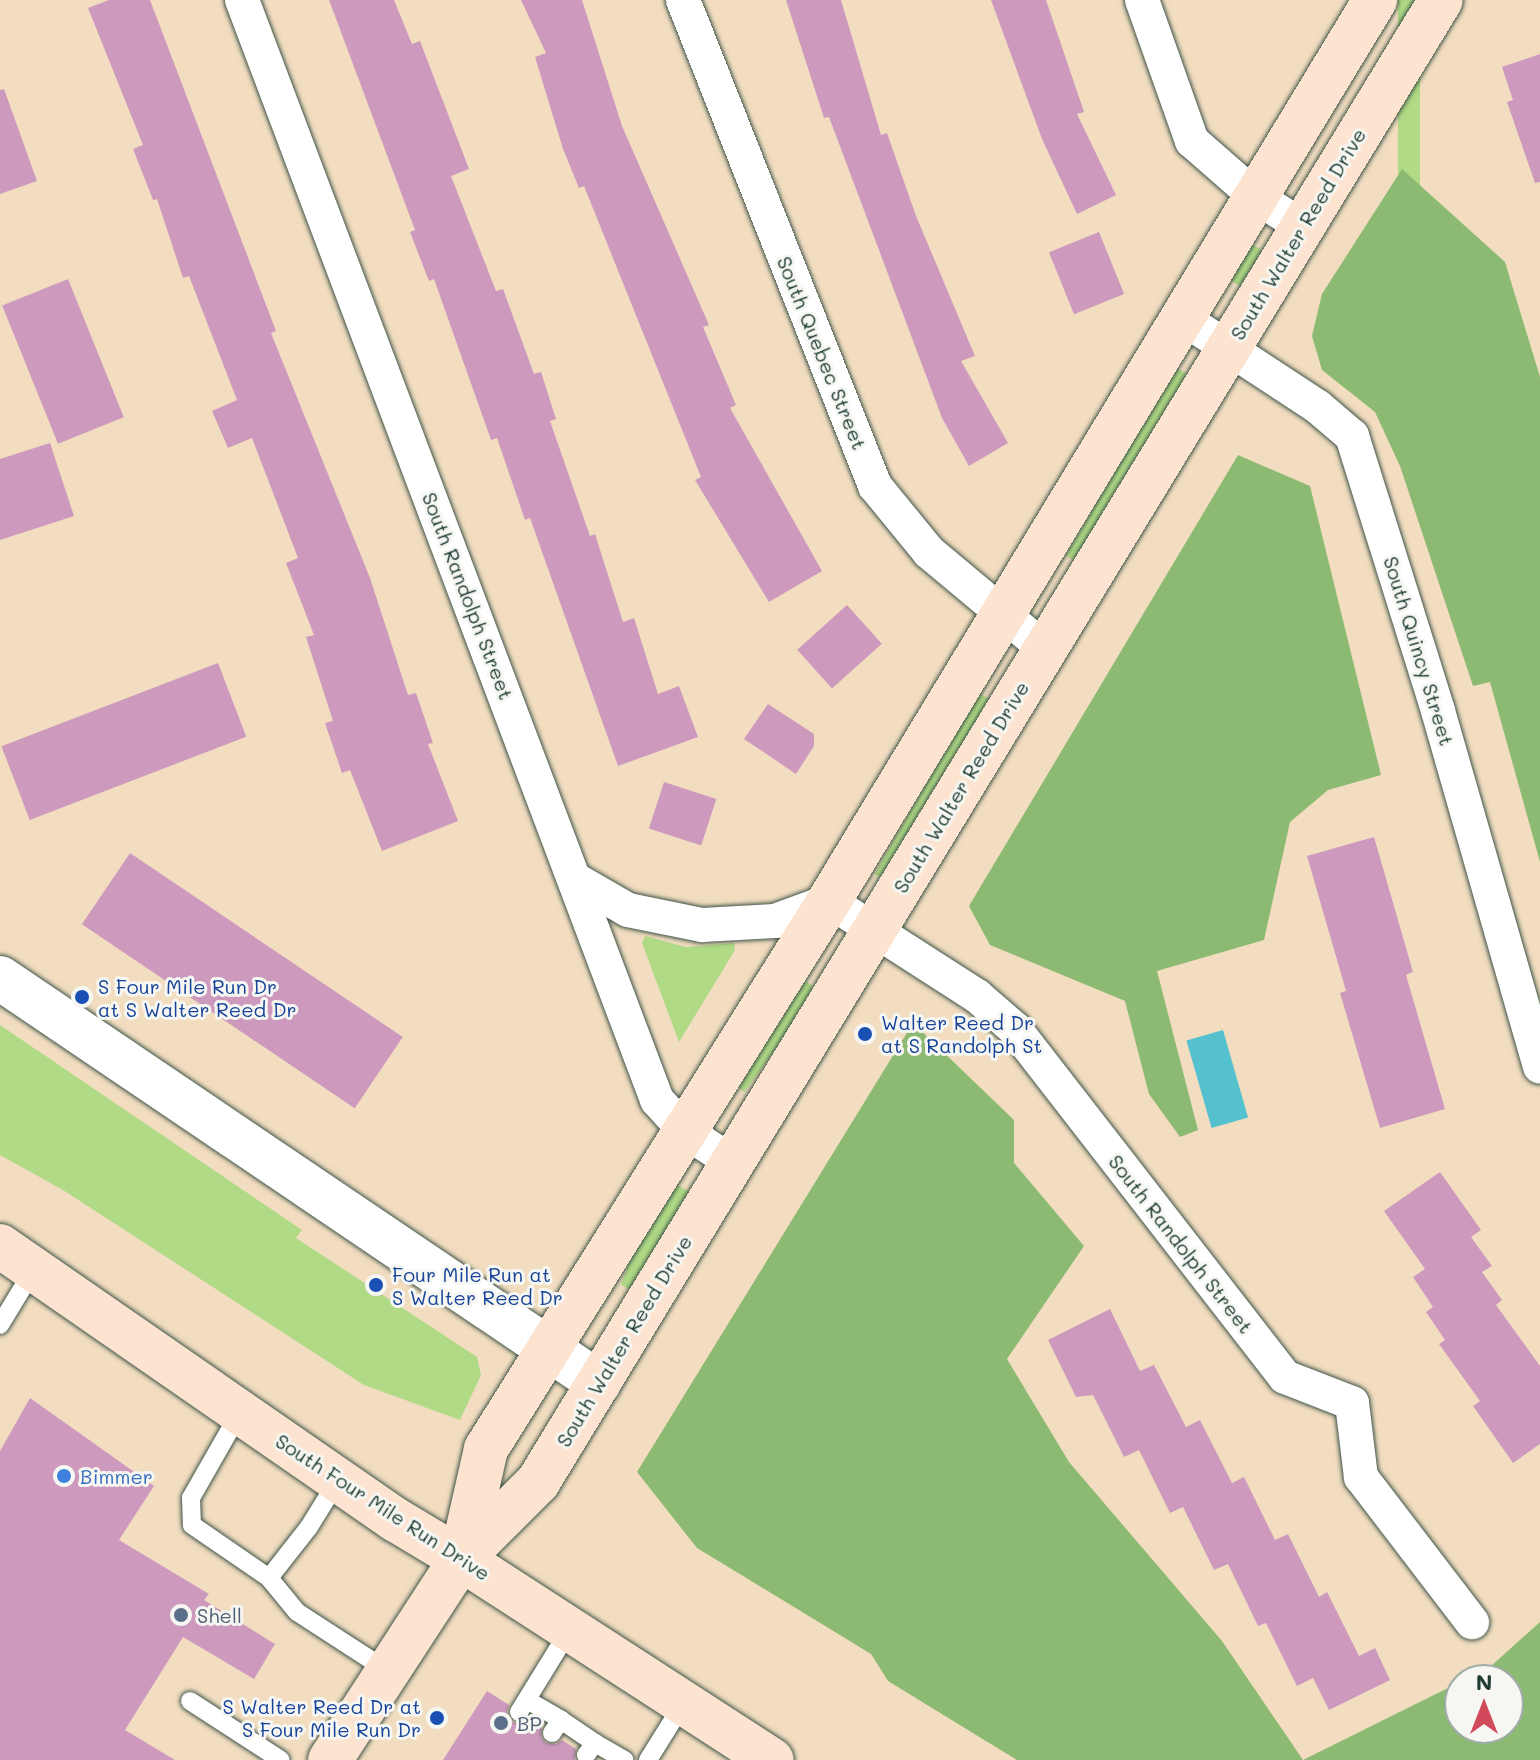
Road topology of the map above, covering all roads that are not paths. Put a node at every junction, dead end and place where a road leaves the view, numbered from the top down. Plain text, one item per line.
1 (242, 0) edge
2 (683, 0) edge
3 (1142, 0) edge
4 (1375, 0) edge
5 (1441, 0) edge
6 (1256, 197) junction
7 (1302, 226) junction
8 (1181, 317) junction
9 (1228, 349) junction
10 (1001, 613) junction
11 (1045, 649) junction
12 (576, 880) junction
13 (829, 901) junction
14 (875, 931) junction
15 (0, 978) edge
16 (1540, 1067) edge
17 (685, 1131) junction
18 (733, 1163) junction
19 (17, 1257) edge
20 (0, 1325) edge
21 (547, 1349) junction
22 (599, 1383) junction
23 (240, 1412) junction
24 (338, 1480) junction
25 (461, 1559) junction
26 (269, 1578) junction
27 (1472, 1622) dead end
28 (570, 1629) junction
29 (388, 1671) junction
30 (190, 1701) dead end
31 (683, 1704) junction
32 (337, 1758) edge
33 (281, 1760) edge
34 (624, 1760) edge
35 (648, 1760) edge
36 (772, 1760) edge

1 - 12 street, South Randolph Street
2 - 10 street, South Quebec Street
3 - 6 street
4 - 6 main road, South Walter Reed Drive
5 - 7 main road, South Walter Reed Drive
6 - 7 street
6 - 8 main road, South Walter Reed Drive
7 - 9 main road, South Walter Reed Drive
8 - 9 street, South Quincy Street
8 - 10 main road, South Walter Reed Drive
9 - 11 main road, South Walter Reed Drive
9 - 16 street, South Quincy Street
10 - 11 street, South Quebec Street
10 - 13 main road, South Walter Reed Drive
11 - 14 main road, South Walter Reed Drive
12 - 13 street
12 - 17 street, South Randolph Street
13 - 14 street, South Randolph Street
13 - 17 main road, South Walter Reed Drive
14 - 18 main road, South Walter Reed Drive
14 - 27 street, South Randolph Street
15 - 21 street
17 - 18 street, South Randolph Street
17 - 21 main road, South Walter Reed Drive
18 - 22 main road, South Walter Reed Drive
19 - 20 lane
19 - 23 main road, South Four Mile Run Drive
21 - 22 street
21 - 25 main road, South Walter Reed Drive
22 - 25 main road, South Walter Reed Drive
23 - 24 main road, South Four Mile Run Drive
23 - 26 lane
24 - 25 main road, South Four Mile Run Drive
24 - 26 lane
25 - 28 main road, South Four Mile Run Drive
25 - 29 main road, South Walter Reed Drive
26 - 29 lane
28 - 31 main road, South Four Mile Run Drive
28 - 34 lane
29 - 32 main road, South Walter Reed Drive
30 - 33 lane
31 - 35 lane
31 - 36 main road, South Four Mile Run Drive

